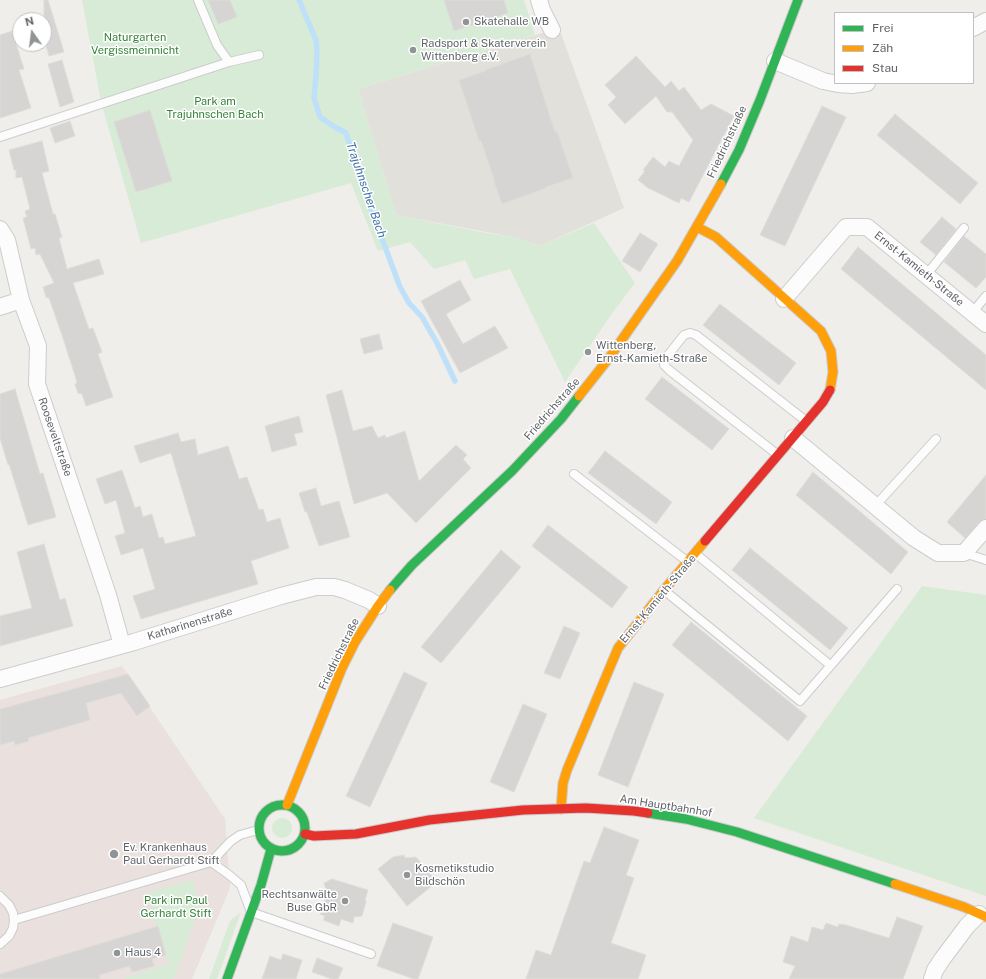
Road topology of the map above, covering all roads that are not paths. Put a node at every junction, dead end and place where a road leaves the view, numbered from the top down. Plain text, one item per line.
1 (198, 0) edge
2 (539, 0) edge
3 (798, 0) edge
4 (986, 21) edge
5 (974, 27) edge
6 (552, 30) dead end
7 (259, 55) dead end
8 (775, 61) junction
9 (229, 62) junction
10 (834, 83) edge
11 (838, 84) edge
12 (860, 84) edge
13 (0, 137) edge
14 (697, 227) junction
15 (964, 228) dead end
16 (0, 229) edge
17 (927, 274) junction
18 (986, 296) edge
19 (784, 299) junction
20 (21, 300) junction
21 (0, 307) edge
22 (973, 312) junction
23 (986, 324) edge
24 (807, 422) junction
25 (793, 438) junction
26 (936, 439) dead end
27 (779, 455) junction
28 (574, 474) dead end
29 (875, 506) junction
30 (986, 528) edge
31 (964, 553) junction
32 (696, 554) junction
33 (986, 560) edge
34 (688, 562) junction
35 (897, 589) dead end
36 (664, 590) junction
37 (378, 606) junction
38 (122, 645) junction
39 (830, 665) junction
40 (0, 679) edge
41 (287, 805) junction
42 (561, 809) junction
43 (258, 830) junction
44 (305, 834) junction
45 (271, 849) junction
46 (211, 862) junction
47 (0, 896) edge
48 (251, 912) junction
49 (984, 913) edge
50 (14, 920) junction
51 (0, 944) edge
52 (372, 954) dead end
53 (227, 979) edge
54 (932, 979) edge

1 - 9 lane
2 - 6 street
3 - 8 street, Friedrichstraße
4 - 5 street
7 - 9 lane
8 - 10 street
8 - 14 street, Friedrichstraße
9 - 13 lane
11 - 12 street
14 - 19 street, Ernst-Kamieth-Straße
14 - 37 street, Friedrichstraße
15 - 17 lane
16 - 20 street, Rooseveltstraße
17 - 19 street, Ernst-Kamieth-Straße
17 - 22 street, Ernst-Kamieth-Straße
18 - 22 lane
19 - 24 street, Ernst-Kamieth-Straße
20 - 21 street
20 - 38 street, Rooseveltstraße
22 - 23 street, Ernst-Kamieth-Straße
24 - 25 street, Ernst-Kamieth-Straße
24 - 27 lane
25 - 27 street, Ernst-Kamieth-Straße
25 - 29 street
26 - 29 lane
27 - 32 street, Ernst-Kamieth-Straße
28 - 34 lane
29 - 31 street
30 - 31 street
31 - 33 lane
32 - 34 street, Ernst-Kamieth-Straße
32 - 39 lane
34 - 36 street, Ernst-Kamieth-Straße
35 - 39 lane
36 - 39 lane
36 - 42 street, Ernst-Kamieth-Straße
37 - 38 street, Katharinenstraße
37 - 41 street, Friedrichstraße
38 - 40 street, Katharinenstraße
41 - 43 street
41 - 44 street
42 - 44 street, Am Hauptbahnhof
42 - 49 street, Am Hauptbahnhof
43 - 45 street
43 - 46 lane
44 - 45 street
45 - 48 street
46 - 48 lane
46 - 50 lane
47 - 50 lane
48 - 52 lane
48 - 53 street
49 - 54 street
50 - 51 lane

